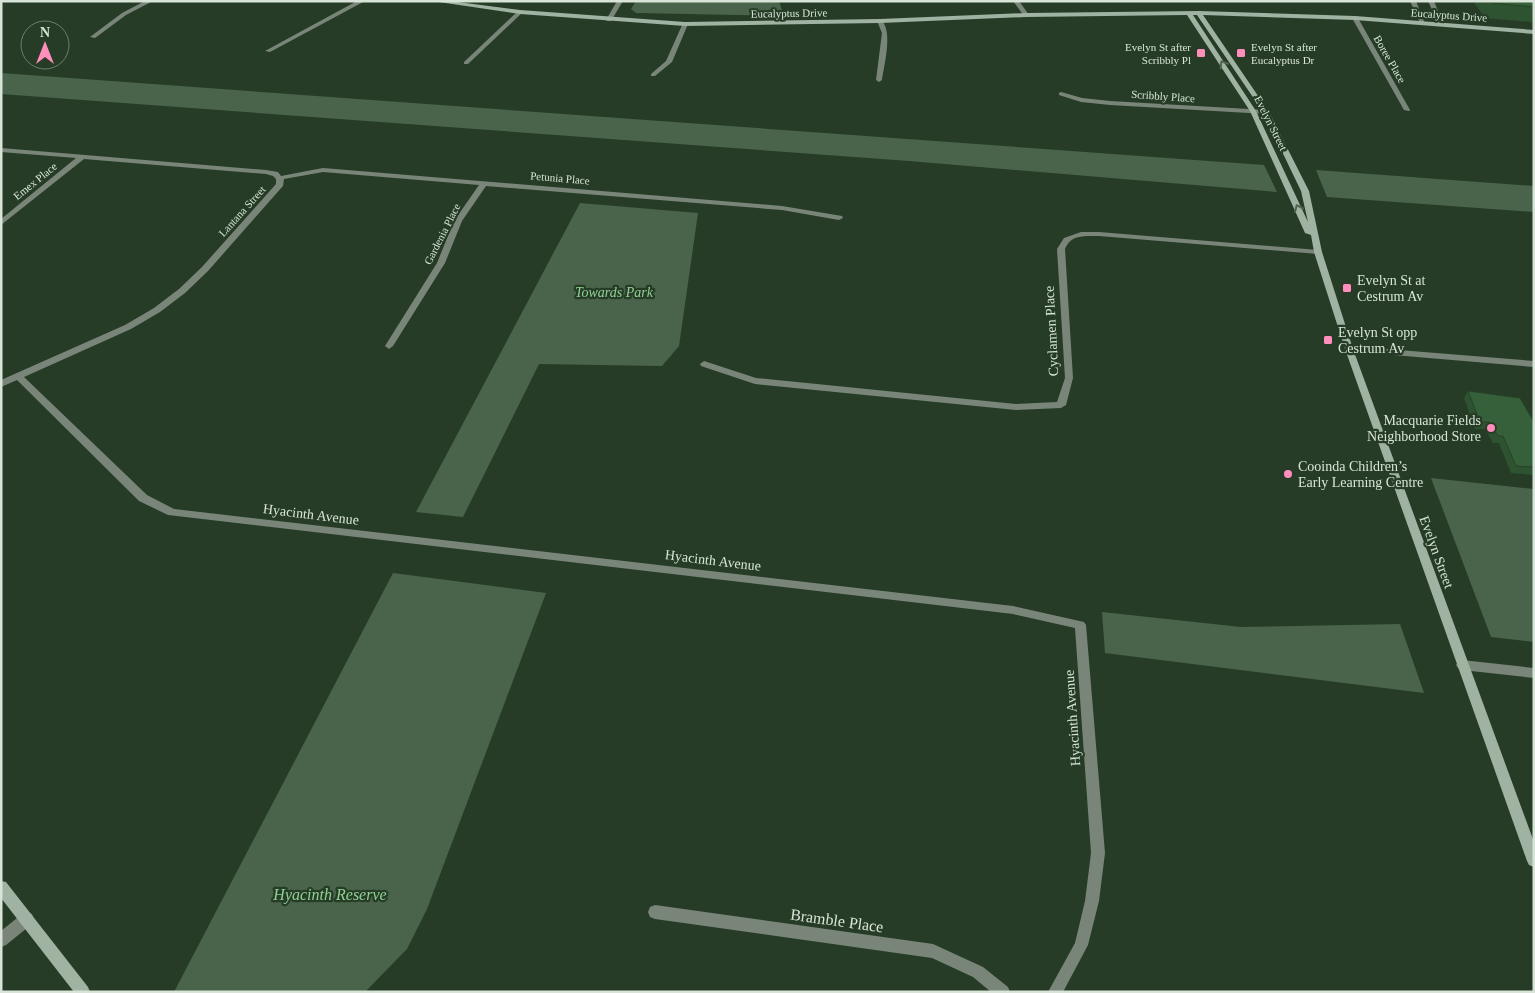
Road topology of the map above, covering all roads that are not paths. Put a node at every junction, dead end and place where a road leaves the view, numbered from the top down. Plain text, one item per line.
1 (150, 1) edge
2 (362, 1) edge
3 (435, 1) edge
4 (620, 1) edge
5 (1016, 1) edge
6 (1413, 1) edge
7 (1431, 1) edge
8 (520, 12) junction
9 (1189, 12) junction
10 (1200, 12) junction
11 (1026, 15) junction
12 (1355, 18) junction
13 (609, 20) junction
14 (880, 21) junction
15 (685, 24) junction
16 (1424, 24) junction
17 (1442, 25) junction
18 (1534, 32) edge
19 (94, 37) dead end
20 (268, 51) dead end
21 (466, 63) dead end
22 (653, 75) dead end
23 (879, 80) dead end
24 (1061, 94) dead end
25 (1407, 110) dead end
26 (1253, 111) junction
27 (1266, 112) junction
28 (1, 150) edge
29 (82, 157) junction
30 (280, 178) junction
31 (484, 183) junction
32 (839, 218) dead end
33 (1, 222) edge
34 (1318, 252) junction
35 (389, 346) dead end
36 (1349, 349) junction
37 (704, 364) dead end
38 (1534, 364) edge
39 (19, 376) junction
40 (1, 384) edge
41 (1462, 665) junction
42 (1534, 673) edge
43 (1534, 861) edge
44 (1, 886) edge
45 (655, 912) dead end
46 (27, 919) junction
47 (1, 940) edge
48 (83, 992) edge
49 (1003, 992) edge
50 (1055, 992) edge

1 - 19 street
2 - 20 street
3 - 8 street, Eucalyptus Drive
4 - 13 street
5 - 11 street
6 - 16 street
7 - 17 street
8 - 13 street, Eucalyptus Drive
8 - 21 street
9 - 10 street, Eucalyptus Drive
9 - 11 street, Eucalyptus Drive
26 -> 9 street, Evelyn Street
10 - 12 street, Eucalyptus Drive
10 - 27 street, Evelyn Street
11 - 14 street, Eucalyptus Drive
12 - 16 street, Eucalyptus Drive
12 - 25 street, Boree Place
13 - 15 street, Eucalyptus Drive
14 - 15 street, Eucalyptus Drive
14 - 23 street
15 - 22 street
16 - 17 street, Eucalyptus Drive
17 - 18 street, Eucalyptus Drive
24 - 26 street, Scribbly Place
26 - 27 street, Scribbly Place
34 -> 26 street, Evelyn Street
27 - 34 street, Evelyn Street
28 - 29 street, Lantana Street
29 - 30 street, Lantana Street
29 - 33 street, Emex Place
30 - 31 street, Petunia Place
30 - 39 street, Lantana Street
31 - 32 street, Petunia Place
31 - 35 street, Gardenia Place
34 - 36 street, Evelyn Street
34 - 37 street, Cyclamen Place
36 - 38 street
36 - 41 street, Evelyn Street
39 - 40 street, Lantana Street
39 - 50 street, Hyacinth Avenue
41 - 42 street
41 - 43 street, Evelyn Street
44 - 46 street
45 - 49 street, Bramble Place
46 - 47 street
46 - 48 street

